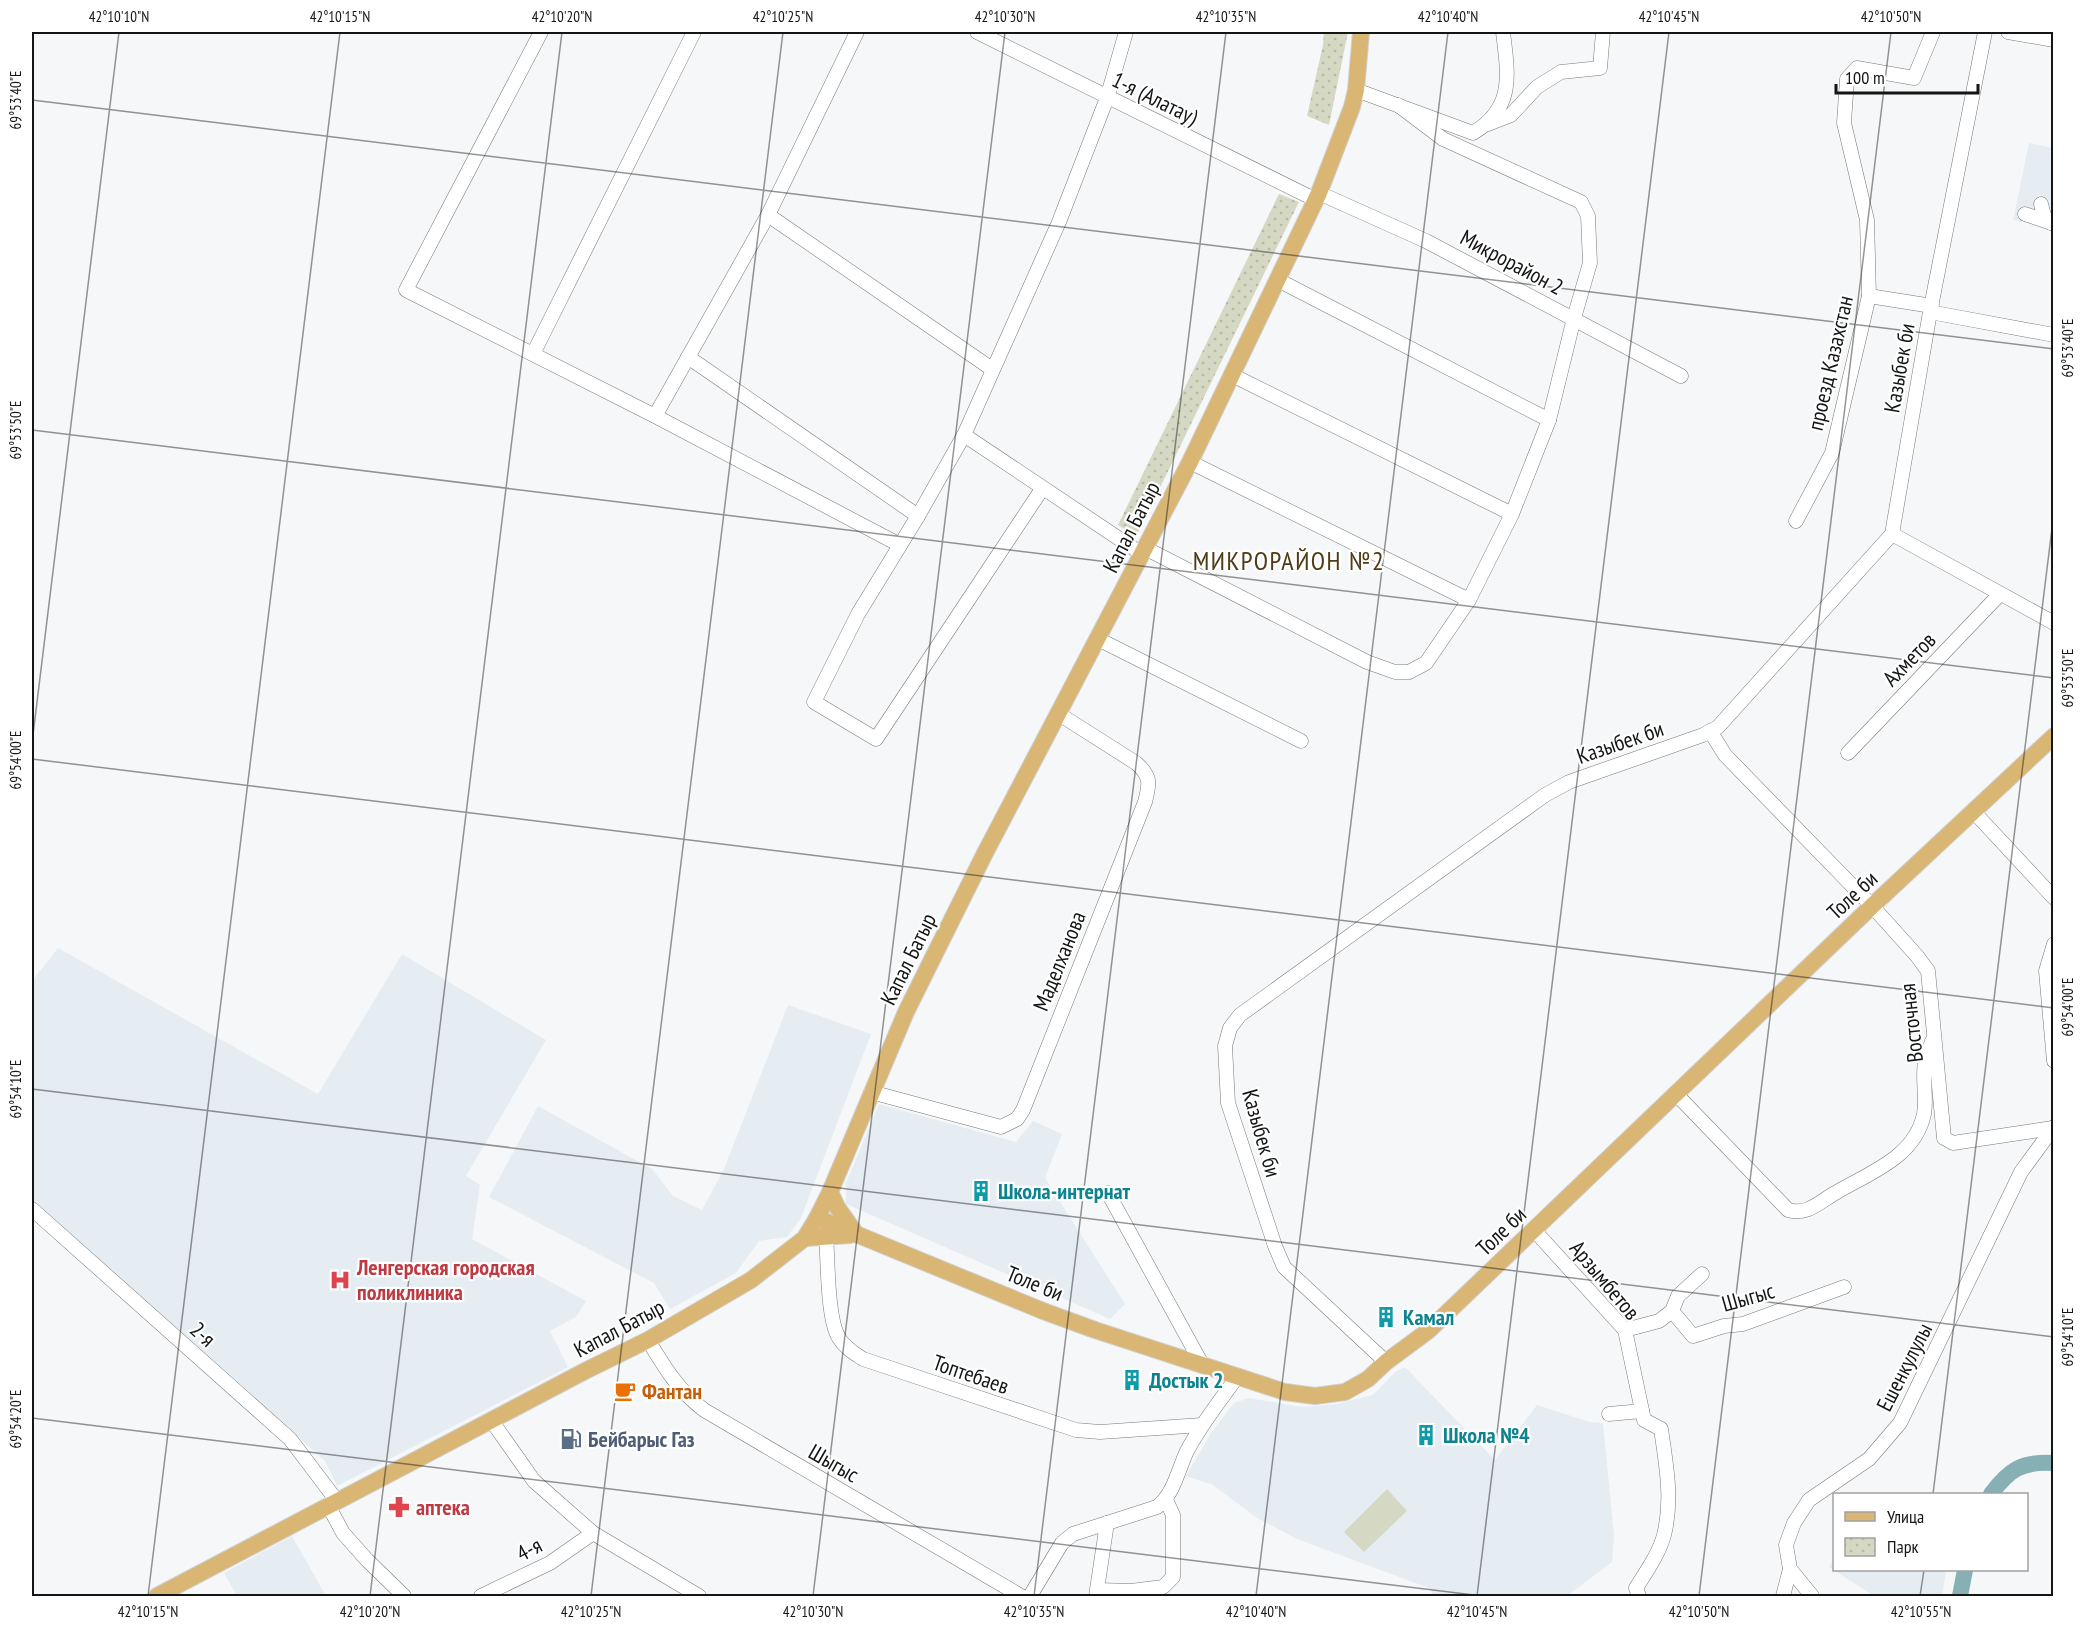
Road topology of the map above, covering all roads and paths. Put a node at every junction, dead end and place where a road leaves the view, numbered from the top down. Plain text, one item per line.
1 (541, 32) edge
2 (694, 32) edge
3 (857, 32) edge
4 (977, 32) edge
5 (1126, 32) edge
6 (1361, 32) edge
7 (1503, 32) edge
8 (1603, 32) edge
9 (1933, 32) edge
10 (1985, 32) edge
11 (2008, 32) edge
12 (2054, 40) edge
13 (1356, 90) junction
14 (1107, 98) junction
15 (1398, 105) junction
16 (1488, 124) junction
17 (1317, 196) junction
18 (2041, 204) dead end
19 (2025, 214) dead end
20 (768, 215) junction
21 (2052, 224) edge
22 (1278, 280) junction
23 (1869, 296) junction
24 (1931, 309) junction
25 (1574, 318) junction
26 (2054, 335) edge
27 (533, 354) junction
28 (688, 357) junction
29 (992, 369) junction
30 (1232, 375) junction
31 (1681, 376) dead end
32 (655, 416) junction
33 (1549, 420) junction
34 (964, 435) junction
35 (1190, 462) junction
36 (1042, 489) junction
37 (1512, 514) junction
38 (918, 516) junction
39 (1796, 521) dead end
40 (1892, 534) junction
41 (900, 545) junction
42 (1144, 551) junction
43 (2000, 594) junction
44 (1469, 600) junction
45 (2054, 623) edge
46 (1098, 639) junction
47 (1059, 714) junction
48 (1710, 731) junction
49 (2054, 736) edge
50 (1301, 741) dead end
51 (1848, 753) dead end
52 (1974, 812) junction
53 (2054, 898) edge
54 (1872, 906) junction
55 (2054, 944) edge
56 (1934, 1036) junction
57 (2054, 1061) edge
58 (871, 1092) junction
59 (1676, 1094) junction
60 (2053, 1128) edge
61 (830, 1192) junction
62 (1108, 1193) dead end
63 (32, 1209) edge
64 (817, 1218) junction
65 (1534, 1230) junction
66 (826, 1235) junction
67 (857, 1235) junction
68 (805, 1238) junction
69 (1702, 1274) dead end
70 (1844, 1287) dead end
71 (1672, 1311) junction
72 (1625, 1330) junction
73 (648, 1340) junction
74 (1386, 1362) junction
75 (1203, 1366) junction
76 (1237, 1377) junction
77 (1642, 1410) junction
78 (1609, 1414) dead end
79 (491, 1420) junction
80 (1202, 1425) junction
81 (1166, 1500) junction
82 (332, 1503) junction
83 (1107, 1523) junction
84 (593, 1533) junction
85 (1790, 1569) junction
86 (1097, 1593) edge
87 (157, 1596) edge
88 (404, 1596) edge
89 (481, 1596) edge
90 (699, 1596) edge
91 (1021, 1596) edge
92 (1029, 1596) edge
93 (1639, 1596) edge
94 (1783, 1596) edge
95 (1812, 1596) edge

1 - 27 street
2 - 27 street
3 - 20 street
4 - 14 street, 1-я (Алатау)
5 - 14 street
6 - 13 main road, Капал Батыр
7 - 16 street
8 - 16 street
9 - 23 street, проезд Казахстан
10 - 24 street, Казыбек би
11 - 12 street
13 - 15 street
13 - 17 main road, Капал Батыр
14 - 17 street, 1-я (Алатау)
14 - 29 street
15 - 16 street
15 - 25 street
17 - 22 main road, Капал Батыр
17 - 25 street, Микрорайон 2
18 - 21 street
19 - 21 street
20 - 28 street
20 - 29 street
22 - 30 main road, Капал Батыр
22 - 33 street
23 - 24 street
23 - 39 street, проезд Казахстан
24 - 26 street
24 - 40 street, Казыбек би
25 - 31 street, Микрорайон 2
25 - 33 street
27 - 32 street
28 - 32 street
28 - 38 street
29 - 34 street
30 - 35 main road, Капал Батыр
30 - 37 street
32 - 41 street
33 - 37 street
34 - 36 street
34 - 38 street
35 - 42 main road, Капал Батыр
35 - 44 street
36 - 41 street
36 - 42 street
37 - 44 street
38 - 41 street
40 - 43 street
40 - 48 street, Казыбек би
42 - 44 street
42 - 46 main road, Капал Батыр
43 - 45 street
43 - 51 street, Ахметов
46 - 47 main road, Капал Батыр
46 - 50 street
47 - 58 main road, Капал Батыр
47 - 58 street, Маделханова
48 - 54 street, Восточная
48 - 74 street, Казыбек би
49 - 52 main road, Толе би
52 - 53 street
52 - 54 main road, Толе би
54 - 56 street, Восточная
54 - 59 main road, Толе би
55 - 57 street
56 - 59 street
56 - 60 street, Восточная
58 - 61 main road, Капал Батыр
59 - 65 main road, Толе би
60 - 85 street, Ешенкулулы
61 - 64 main road, Капал Батыр
61 - 67 main road
62 - 75 street
63 - 82 street, 2-я
64 - 67 main road, Толе би
64 - 68 main road, Капал Батыр
65 - 72 street, Арзымбетов
65 - 74 main road, Толе би
66 - 67 main road
66 - 68 main road
66 - 80 street, Топтебаев
67 - 75 main road, Толе би
68 - 73 main road, Капал Батыр
69 - 71 street
70 - 71 street, Шыгыс
71 - 72 street
72 - 77 street, Арзымбетов
73 - 79 main road, Капал Батыр
73 - 91 street, Шыгыс
74 - 76 main road, Толе би
75 - 76 main road, Толе би
76 - 80 street
77 - 78 street
77 - 93 street
79 - 82 main road, Капал Батыр
79 - 84 street
80 - 81 street
81 - 83 street
81 - 86 street
82 - 87 main road, Капал Батыр
82 - 88 street, 2-я
83 - 86 street
83 - 92 street
84 - 89 street, 4-я
84 - 90 street
85 - 94 street, Ешенкулулы
85 - 95 street

